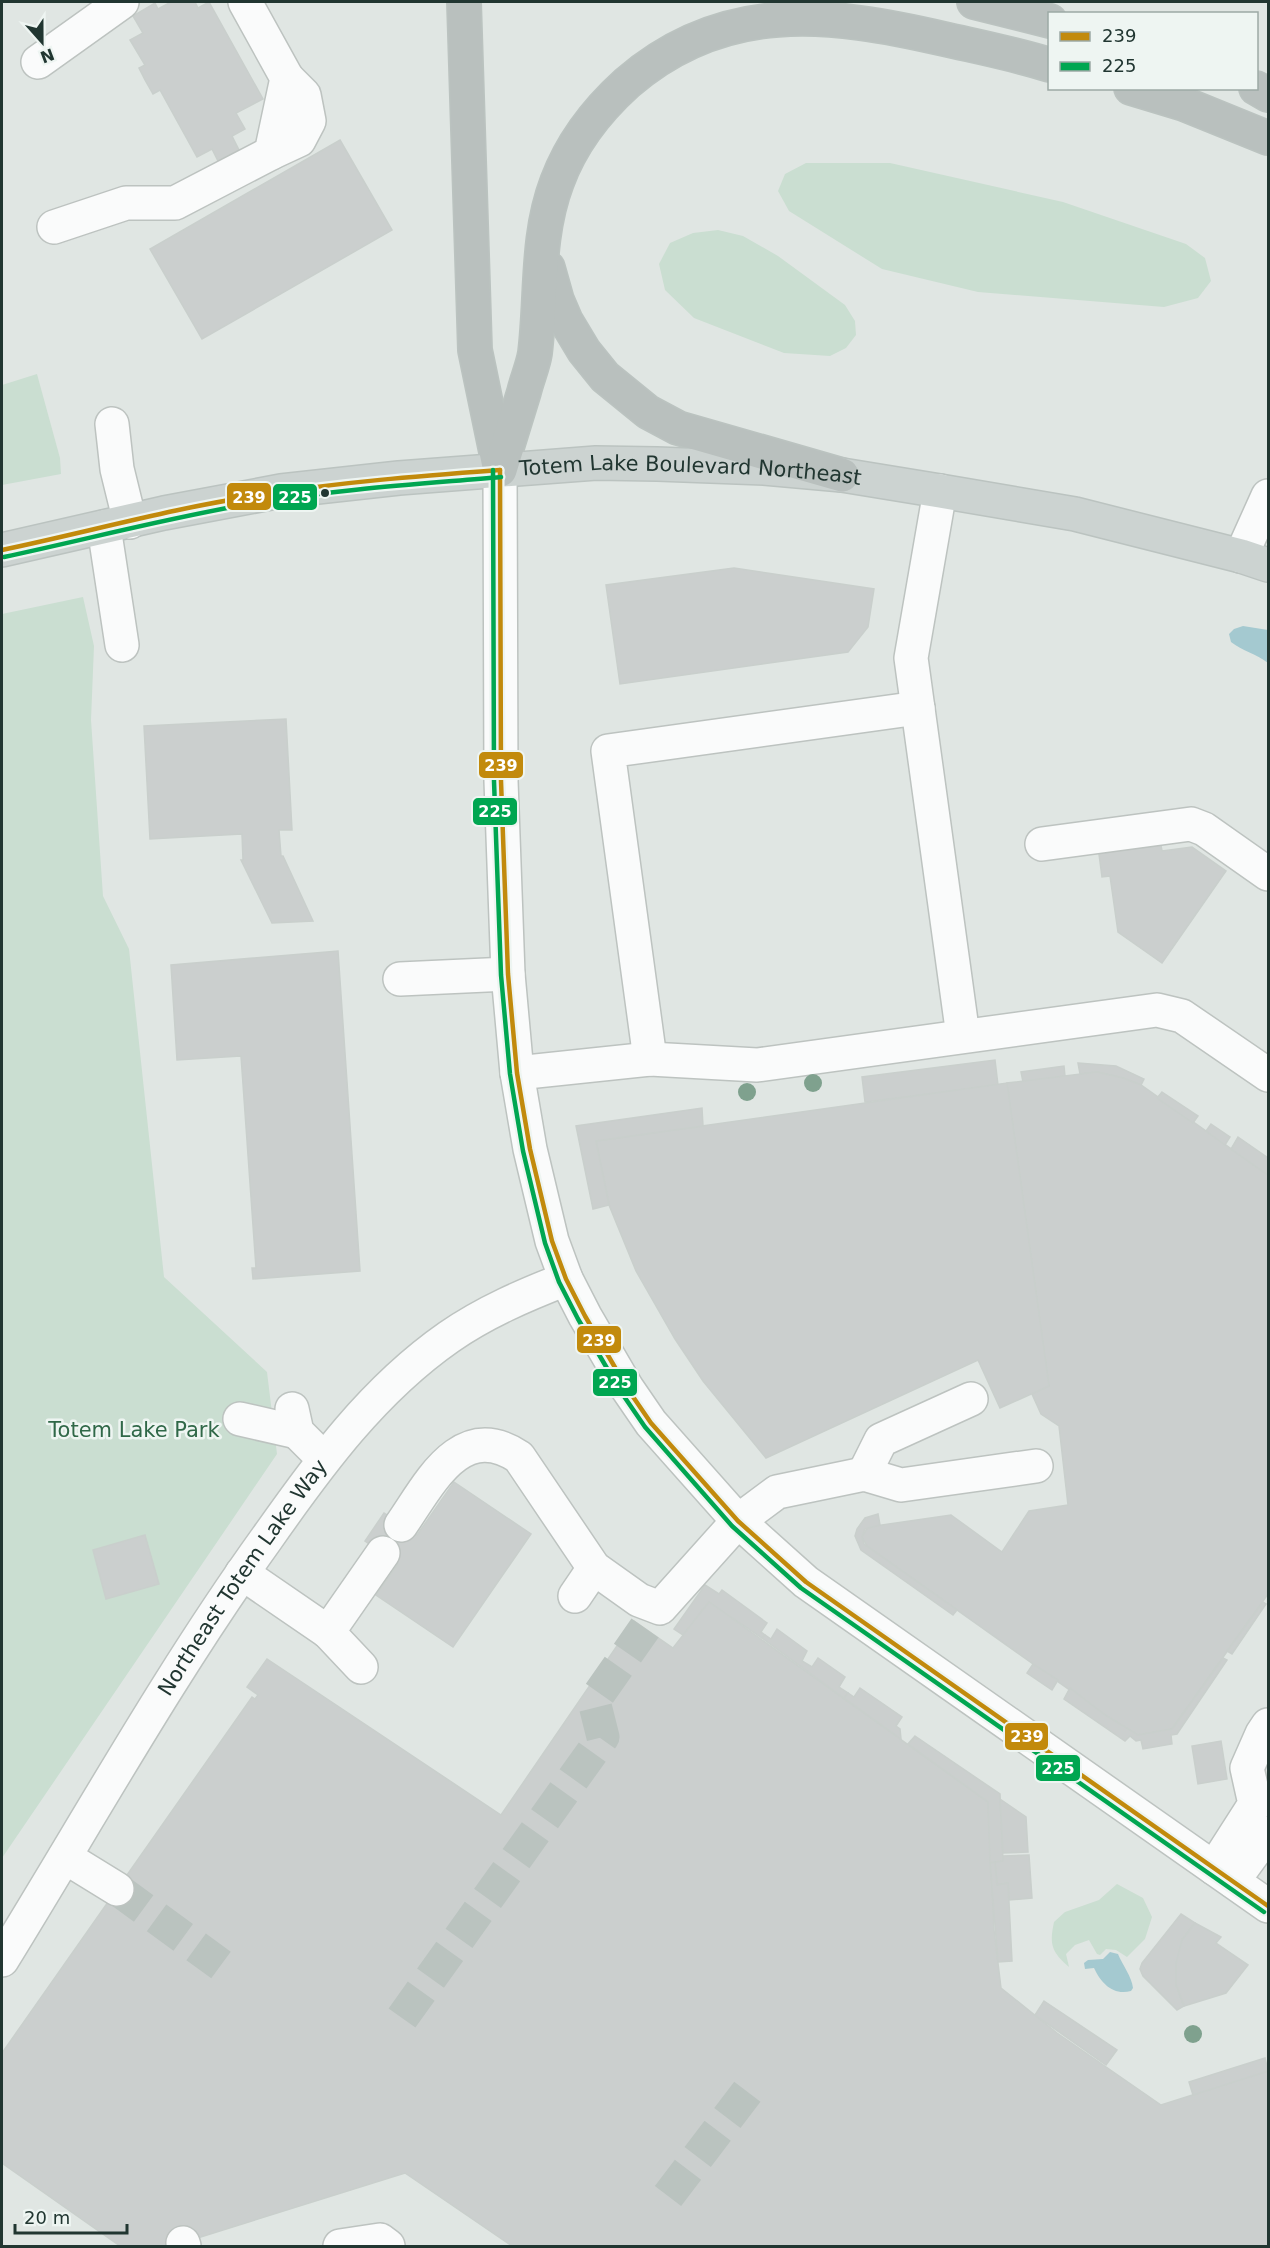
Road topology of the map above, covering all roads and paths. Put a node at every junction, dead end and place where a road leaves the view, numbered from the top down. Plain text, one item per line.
1 (122, 2) edge
2 (245, 2) edge
3 (464, 2) edge
4 (974, 2) edge
5 (1048, 20) edge
6 (38, 62) dead end
7 (1048, 65) edge
8 (1138, 90) edge
9 (1269, 138) edge
10 (54, 227) dead end
11 (543, 230) junction
12 (112, 424) dead end
13 (500, 471) junction
14 (842, 475) junction
15 (940, 490) junction
16 (1269, 496) edge
17 (117, 524) junction
18 (2, 550) edge
19 (1255, 560) edge
20 (122, 645) dead end
21 (918, 708) junction
22 (1042, 844) dead end
23 (1269, 874) edge
24 (508, 974) junction
25 (400, 979) dead end
26 (963, 1036) junction
27 (650, 1059) junction
28 (517, 1073) junction
29 (1269, 1075) edge
30 (566, 1279) junction
31 (971, 1399) dead end
32 (240, 1419) dead end
33 (323, 1458) junction
34 (1036, 1466) dead end
35 (864, 1474) junction
36 (738, 1521) junction
37 (402, 1525) dead end
38 (383, 1553) dead end
39 (594, 1568) junction
40 (242, 1573) junction
41 (575, 1596) dead end
42 (328, 1632) junction
43 (361, 1666) dead end
44 (1269, 1725) edge
45 (1269, 1833) edge
46 (64, 1857) junction
47 (1224, 1874) junction
48 (117, 1889) tunnel mouth
49 (1269, 1906) edge
50 (2, 1960) edge
51 (340, 2247) edge
52 (388, 2247) edge

1 - 6 street
2 - 10 street
3 - 13 highway
4 - 5 highway
7 - 11 highway
8 - 9 highway
11 - 13 highway
11 - 14 highway
12 - 17 street
13 - 14 main road, Totem Lake Boulevard Northeast
13 - 17 main road, Totem Lake Boulevard Northeast
13 - 24 street
14 - 15 main road, Totem Lake Boulevard Northeast
15 - 19 main road, Totem Lake Boulevard Northeast
15 - 21 street
16 - 19 street
17 - 18 main road, Totem Lake Boulevard Northeast
17 - 20 street
21 - 26 street
21 - 27 street
22 - 23 street
24 - 25 street
24 - 28 street
26 - 27 street
26 - 29 street
27 - 28 street
28 - 30 street
30 - 33 street, Northeast Totem Lake Way
30 - 36 street
31 - 35 street
32 - 33 street
33 - 40 street, Northeast Totem Lake Way
34 - 35 street
35 - 36 street
36 - 39 street
36 - 47 street
37 - 39 street
38 - 42 street
39 - 41 street
40 - 42 street
40 - 46 street, Northeast Totem Lake Way
42 - 43 street
44 - 47 street
45 - 47 street
46 - 48 street
46 - 50 street, Northeast Totem Lake Way
47 - 49 street
51 - 52 street

